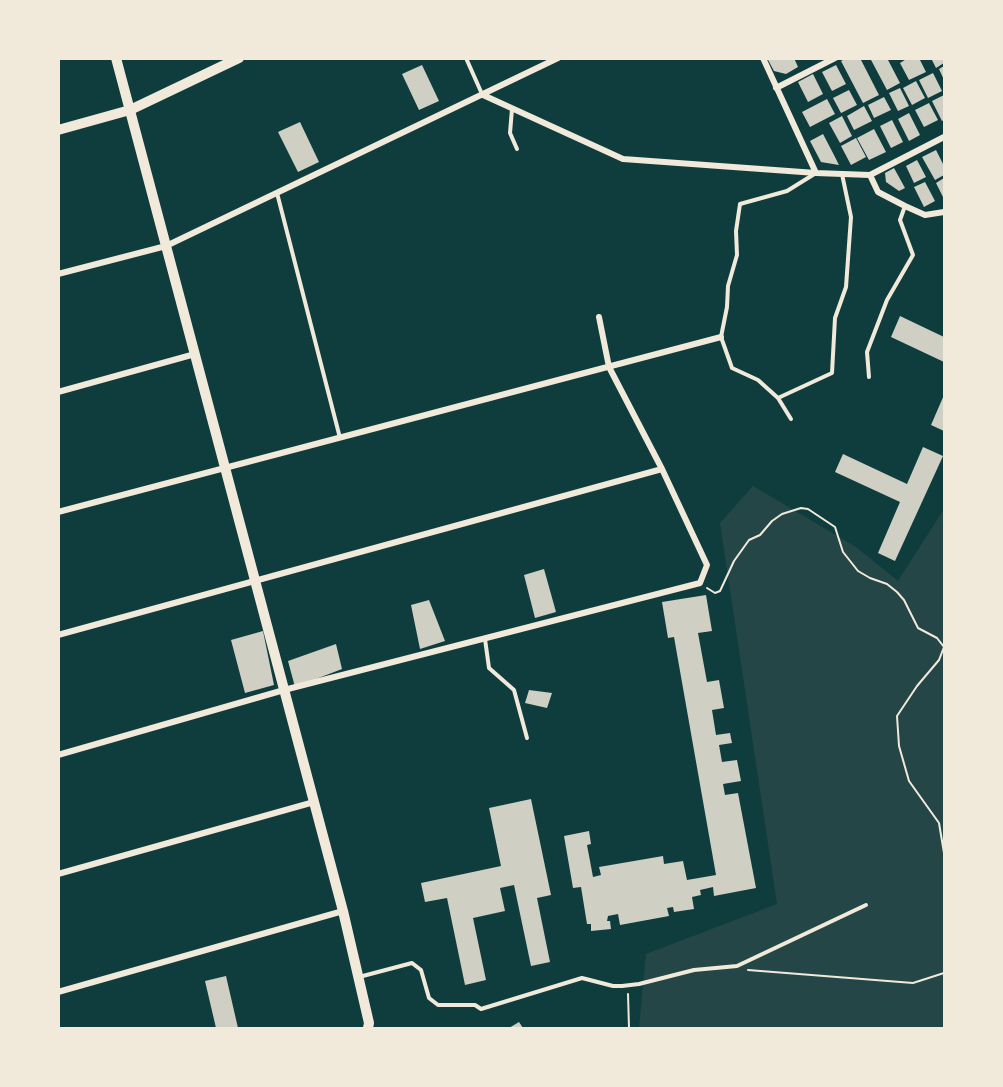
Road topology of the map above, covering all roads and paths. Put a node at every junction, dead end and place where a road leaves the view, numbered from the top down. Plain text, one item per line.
1 (117, 58) edge
2 (239, 58) edge
3 (466, 58) edge
4 (558, 58) edge
5 (762, 58) edge
6 (836, 58) edge
7 (776, 88) junction
8 (483, 94) junction
9 (512, 109) junction
10 (130, 110) junction
11 (58, 130) edge
12 (945, 137) edge
13 (517, 149) dead end
14 (816, 173) junction
15 (842, 174) junction
16 (870, 175) junction
17 (277, 193) junction
18 (905, 206) junction
19 (945, 212) edge
20 (166, 246) junction
21 (58, 274) edge
22 (599, 316) dead end
23 (721, 337) junction
24 (195, 354) junction
25 (609, 367) junction
26 (869, 377) dead end
27 (58, 392) edge
28 (778, 398) junction
29 (791, 419) dead end
30 (340, 438) junction
31 (225, 468) junction
32 (662, 469) junction
33 (58, 512) edge
34 (255, 581) junction
35 (700, 583) junction
36 (58, 635) edge
37 (485, 638) junction
38 (944, 646) edge
39 (284, 690) junction
40 (527, 738) dead end
41 (58, 755) edge
42 (314, 802) junction
43 (945, 853) edge
44 (58, 874) edge
45 (866, 905) dead end
46 (343, 911) junction
47 (737, 966) junction
48 (945, 973) edge
49 (358, 977) junction
50 (629, 985) junction
51 (58, 992) edge
52 (368, 1029) edge
53 (629, 1029) edge

1 - 10 street
2 - 10 street
3 - 8 lane
4 - 8 street
5 - 7 street
6 - 7 street
7 - 14 street
8 - 9 street
8 - 17 street
9 - 13 lane
9 - 14 street
10 - 11 street
10 - 20 street
12 - 16 street
14 - 15 street
14 - 23 lane
15 - 16 street
15 - 28 lane
16 - 18 street
17 - 20 street
17 - 30 lane
18 - 19 street
18 - 26 lane
20 - 21 street
20 - 24 street
22 - 25 street
23 - 25 street
23 - 28 lane
24 - 27 street
24 - 31 street
25 - 30 street
25 - 32 street
28 - 29 lane
30 - 31 street
31 - 33 street
31 - 34 street
32 - 34 street
32 - 35 street
34 - 36 street
34 - 39 street
35 - 37 street
35 - 38 path
37 - 39 street
37 - 40 lane
38 - 43 path
39 - 41 street
39 - 42 street
42 - 44 street
42 - 46 street
45 - 47 lane
46 - 49 street
46 - 51 street
47 - 48 path
47 - 50 lane
49 - 50 lane
49 - 52 street
50 - 53 path

